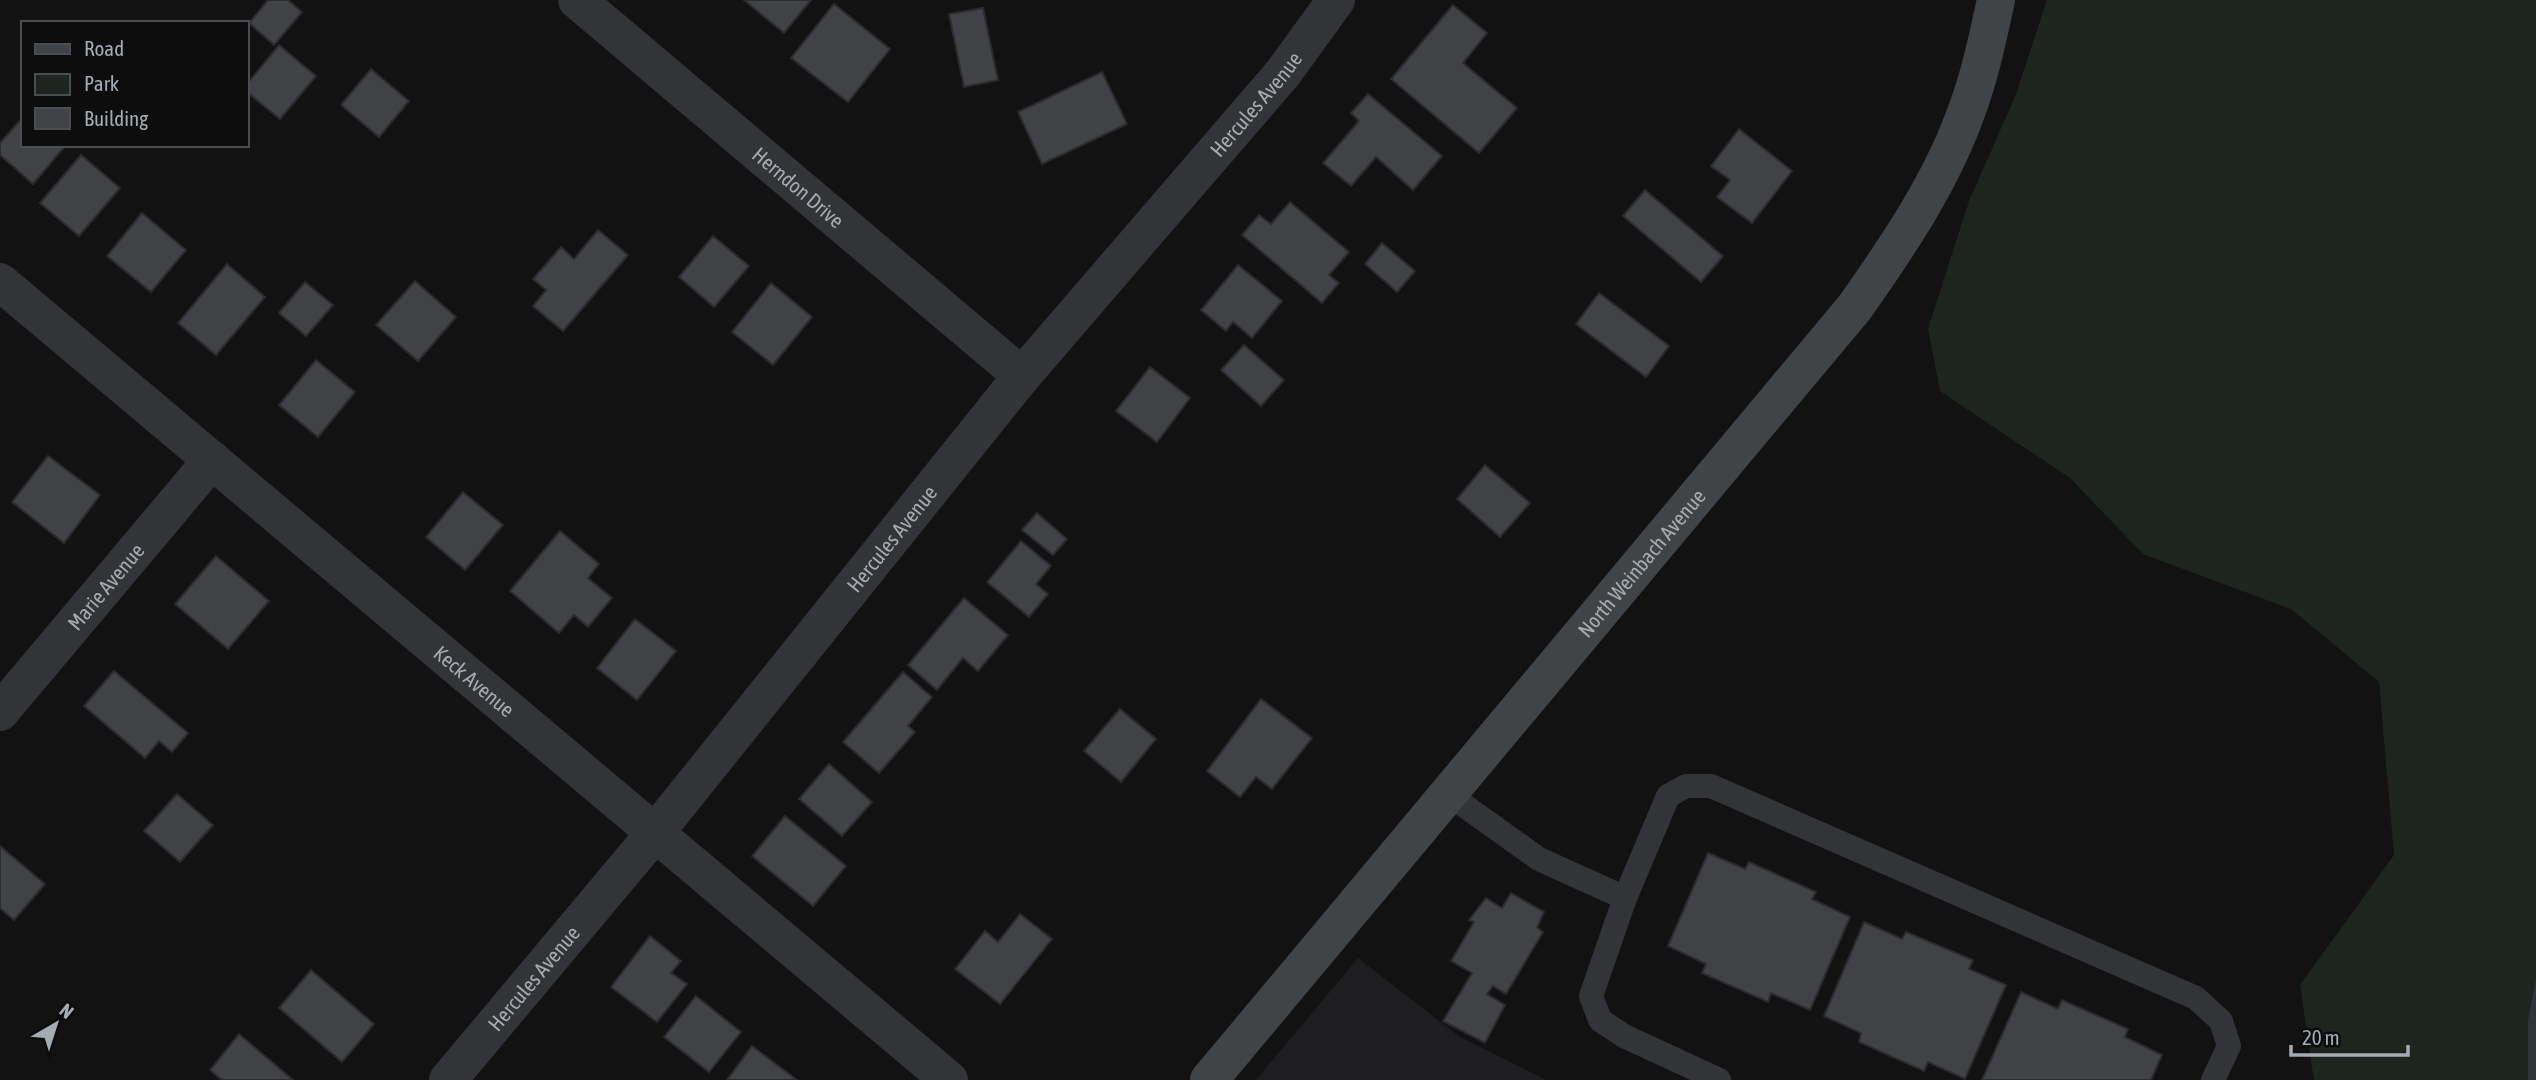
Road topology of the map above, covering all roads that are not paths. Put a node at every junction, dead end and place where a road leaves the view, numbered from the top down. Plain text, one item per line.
1 (577, 0) edge
2 (1336, 0) edge
3 (1996, 0) edge
4 (0, 282) edge
5 (1022, 376) junction
6 (212, 460) junction
7 (0, 712) edge
8 (1448, 794) junction
9 (655, 833) junction
10 (1625, 898) junction
11 (448, 1080) edge
12 (949, 1080) edge
13 (1209, 1080) edge
14 (1719, 1080) edge
15 (2213, 1080) edge

1 - 5 street, Herndon Drive
2 - 5 street, Hercules Avenue
3 - 8 main road, North Weinbach Avenue
4 - 6 street, Keck Avenue
5 - 9 street, Hercules Avenue
6 - 7 street, Marie Avenue
6 - 9 street, Keck Avenue
8 - 10 lane
8 - 13 main road, North Weinbach Avenue
9 - 11 street, Hercules Avenue
9 - 12 street, Keck Avenue
10 - 14 lane
10 - 15 lane

